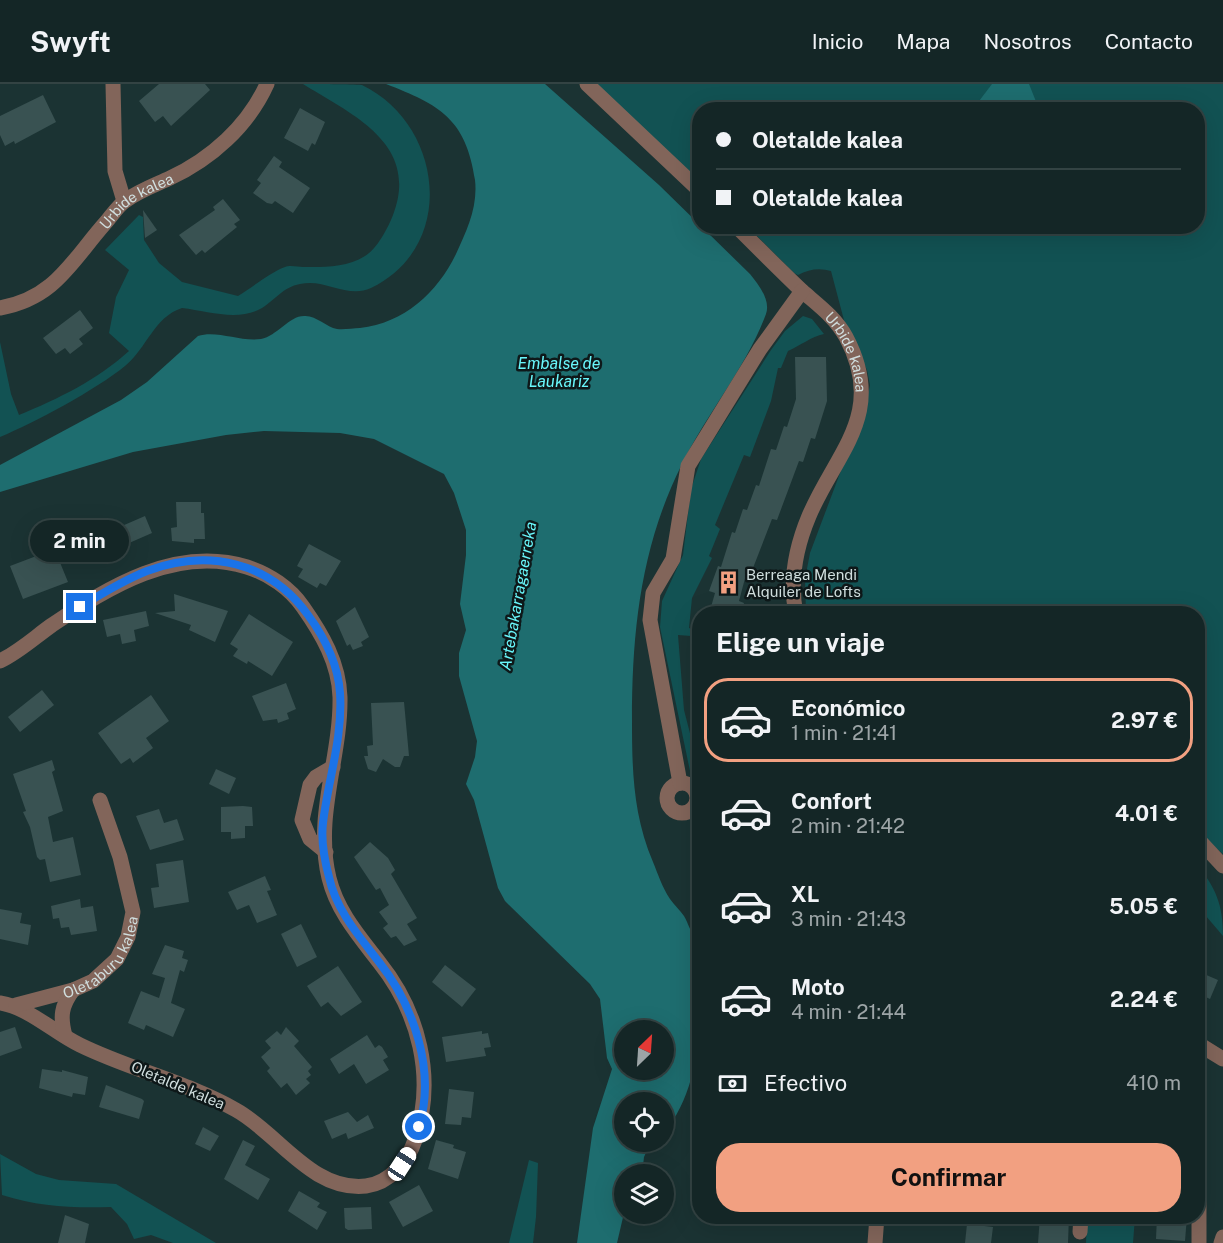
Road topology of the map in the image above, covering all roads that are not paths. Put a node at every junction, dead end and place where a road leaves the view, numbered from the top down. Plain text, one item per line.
1 (113, 84) edge
2 (267, 84) edge
3 (587, 84) edge
4 (692, 183) edge
5 (124, 201) junction
6 (744, 234) edge
7 (802, 291) junction
8 (0, 308) edge
9 (795, 606) edge
10 (0, 661) edge
11 (333, 766) junction
12 (680, 783) dead end
13 (100, 800) dead end
14 (1205, 847) edge
15 (326, 852) junction
16 (1223, 866) edge
17 (73, 990) junction
18 (0, 1003) edge
19 (16, 1005) junction
20 (65, 1036) junction
21 (1205, 1044) edge
22 (1223, 1045) edge
23 (1205, 1047) edge
24 (1223, 1059) edge
25 (876, 1224) edge
26 (1198, 1224) edge
27 (1223, 1237) edge
28 (875, 1243) edge
29 (1198, 1243) edge
30 (1221, 1243) edge

1 - 5 street
2 - 5 street, Urbide kalea
3 - 4 street
5 - 8 street, Urbide kalea
6 - 7 street, Urbide kalea
7 - 9 street, Urbide kalea
7 - 12 street
10 - 11 street, Oletalde kalea
11 - 15 street, Oletalde kalea
11 - 15 street
13 - 17 street, Oletaburu kalea
14 - 16 street
15 - 20 street, Oletalde kalea
17 - 19 street, Oletaburu kalea
17 - 20 street
18 - 19 street, Oletalde kalea
19 - 20 street, Oletalde kalea
21 - 22 street
23 - 24 street
25 - 28 street
26 - 29 street
27 - 30 street

